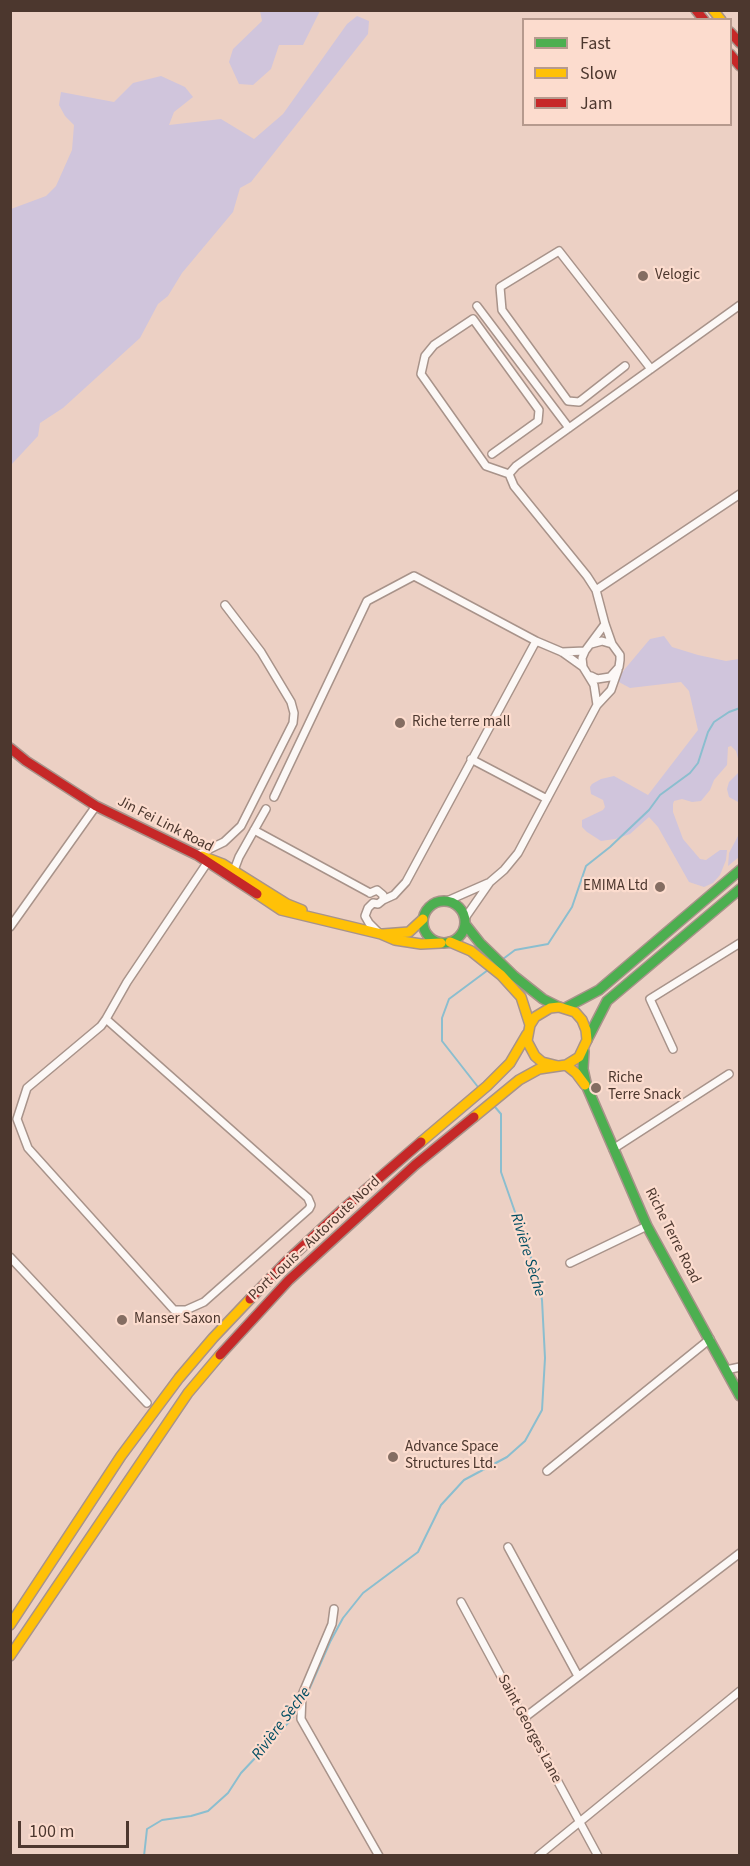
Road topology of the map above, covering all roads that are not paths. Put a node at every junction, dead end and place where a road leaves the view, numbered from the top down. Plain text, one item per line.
1 (477, 306) dead end
2 (738, 309) edge
3 (625, 366) dead end
4 (651, 369) junction
5 (569, 428) junction
6 (492, 454) dead end
7 (509, 474) junction
8 (740, 494) edge
9 (596, 590) junction
10 (225, 605) dead end
11 (605, 624) junction
12 (536, 641) junction
13 (612, 644) junction
14 (587, 648) junction
15 (562, 652) junction
16 (583, 667) junction
17 (619, 667) junction
18 (591, 676) junction
19 (597, 705) junction
20 (10, 747) edge
21 (471, 759) junction
22 (274, 797) dead end
23 (547, 799) junction
24 (96, 806) junction
25 (266, 809) dead end
26 (254, 830) junction
27 (197, 855) junction
28 (207, 863) junction
29 (740, 870) edge
30 (232, 874) junction
31 (490, 882) junction
32 (400, 888) junction
33 (740, 889) edge
34 (381, 891) junction
35 (370, 894) junction
36 (383, 900) junction
37 (447, 901) junction
38 (373, 903) junction
39 (423, 919) junction
40 (465, 921) junction
41 (10, 927) edge
42 (381, 934) junction
43 (445, 943) junction
44 (740, 943) edge
45 (562, 1007) junction
46 (106, 1019) junction
47 (529, 1029) junction
48 (586, 1045) junction
49 (673, 1049) dead end
50 (562, 1066) junction
51 (729, 1074) dead end
52 (587, 1087) junction
53 (613, 1149) junction
54 (647, 1226) junction
55 (10, 1257) edge
56 (570, 1263) dead end
57 (710, 1339) junction
58 (740, 1367) edge
59 (726, 1370) junction
60 (740, 1396) edge
61 (147, 1403) dead end
62 (547, 1471) dead end
63 (508, 1547) dead end
64 (740, 1553) edge
65 (461, 1602) dead end
66 (334, 1610) dead end
67 (10, 1625) edge
68 (10, 1656) edge
69 (578, 1676) junction
70 (740, 1691) edge
71 (524, 1718) junction
72 (579, 1822) junction
73 (379, 1856) edge
74 (538, 1856) edge
75 (598, 1856) edge

1 - 5 street
2 - 4 street
3 - 4 street
4 - 5 street
5 - 7 street
6 - 7 street
7 - 9 street
8 - 9 street
9 - 11 street
10 - 27 street
11 - 13 street
11 - 14 street
12 - 15 street
12 - 21 street
12 - 22 street
13 - 14 street
13 - 17 street
14 - 15 street
14 - 16 street
15 - 16 street
16 - 18 street
17 - 18 street
17 - 19 street
18 - 19 street
19 - 23 street
20 - 24 main road, Jin Fei Link Road
21 - 23 street
21 - 32 street
23 - 31 street
24 - 27 main road, Jin Fei Link Road
24 - 41 street
25 - 26 street
26 - 30 street
26 - 35 street
27 - 28 main road, Jin Fei Link Road
27 - 30 main road
28 - 30 main road, Jin Fei Link Road
28 - 46 street
29 - 45 main road
30 - 42 main road, Jin Fei Link Road
31 - 37 street
31 - 40 street
32 - 34 street
32 - 36 street
33 - 48 main road
34 - 35 street
34 - 36 street
35 - 38 street
36 - 38 street
37 - 39 main road
37 - 40 main road
38 - 42 street
39 - 42 main road
39 - 43 main road
40 - 43 main road
40 - 45 main road
42 - 43 main road
43 - 47 main road
44 - 49 street
45 - 47 main road
45 - 48 main road
46 - 46 street
47 - 50 main road
47 - 67 main road, Port Louis – Autoroute Nord
48 - 50 main road
48 - 52 main road
50 - 52 main road
50 - 68 main road, Port Louis – Autoroute Nord
51 - 53 street
52 - 53 main road, Riche Terre Road
53 - 54 main road, Riche Terre Road
54 - 56 street
54 - 57 main road, Riche Terre Road
55 - 61 street
57 - 59 main road, Riche Terre Road
57 - 62 street
58 - 59 street
59 - 60 main road, Riche Terre Road
63 - 69 street
64 - 69 street
65 - 71 street, Saint Georges Lane
66 - 73 street
69 - 71 street
70 - 72 street
71 - 72 street, Saint Georges Lane
72 - 74 street
72 - 75 street, Saint Georges Lane

